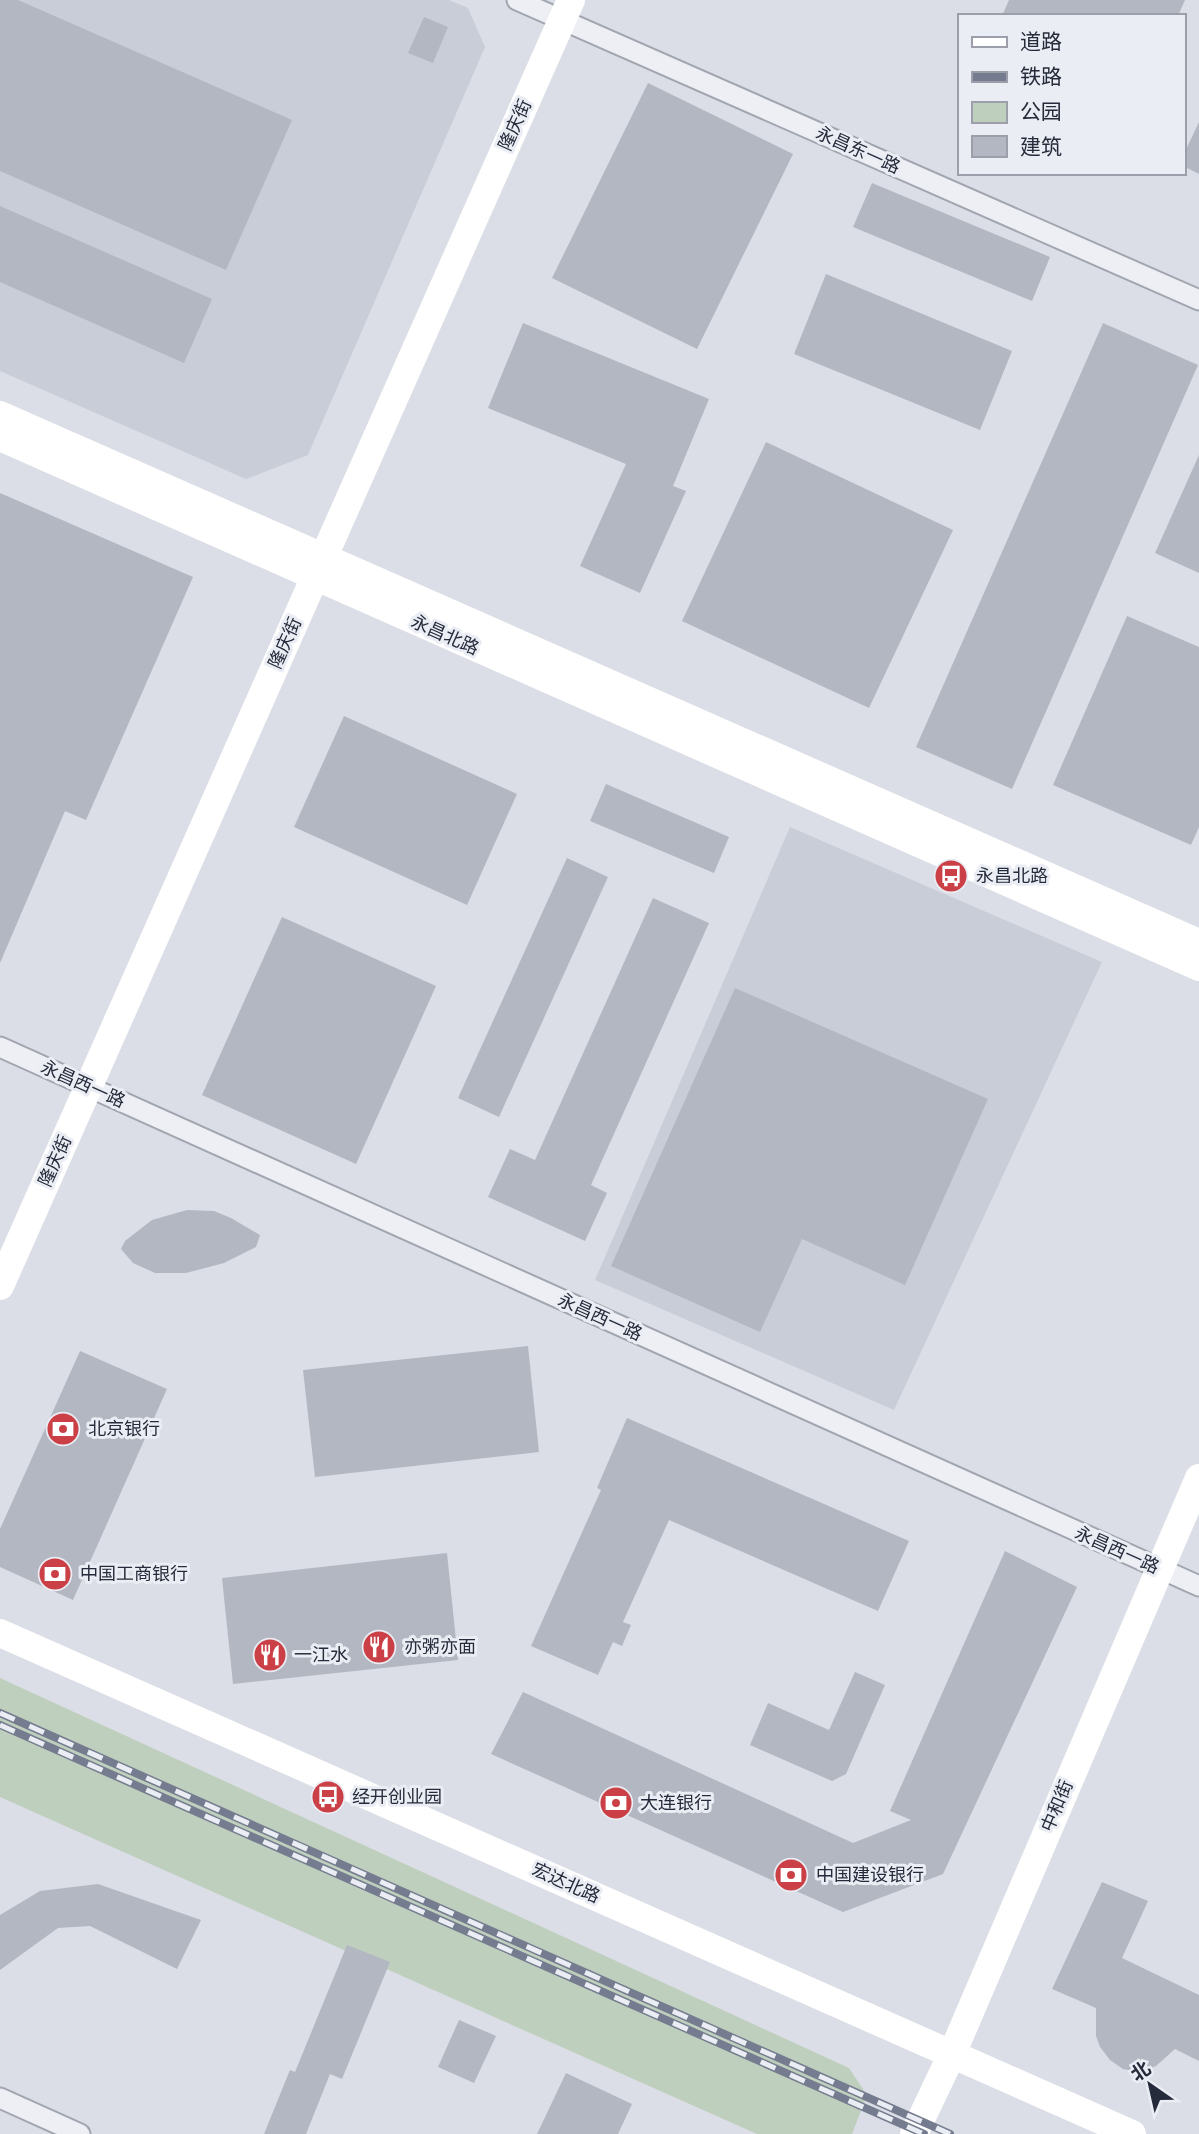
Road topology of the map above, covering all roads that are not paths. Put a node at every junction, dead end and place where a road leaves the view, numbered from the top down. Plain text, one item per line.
1 (517, 0) edge
2 (566, 10) edge
3 (1199, 300) edge
4 (0, 415) edge
5 (0, 436) edge
6 (319, 567) junction
7 (1199, 943) edge
8 (1199, 967) edge
9 (0, 1047) edge
10 (89, 1087) junction
11 (0, 1286) edge
12 (1199, 1478) edge
13 (1159, 1569) junction
14 (1199, 1586) edge
15 (0, 1633) edge
16 (952, 2054) junction
17 (0, 2098) edge
18 (80, 2134) edge
19 (914, 2134) edge
20 (1132, 2134) edge

1 - 2 street, 永昌东一路
2 - 3 street, 永昌东一路
2 - 6 street, 隆庆街
4 - 6 street, 永昌北路
5 - 6 street, 永昌北路
6 - 7 street, 永昌北路
6 - 8 street, 永昌北路
6 - 10 street, 隆庆街
9 - 10 street, 永昌西一路
10 - 11 street, 隆庆街
10 - 13 street, 永昌西一路
12 - 13 street, 中和街
13 - 14 street, 永昌西一路
13 - 16 street, 中和街
15 - 16 street, 宏达北路
16 - 19 street, 中和街
16 - 20 street, 宏达北路
17 - 18 street

